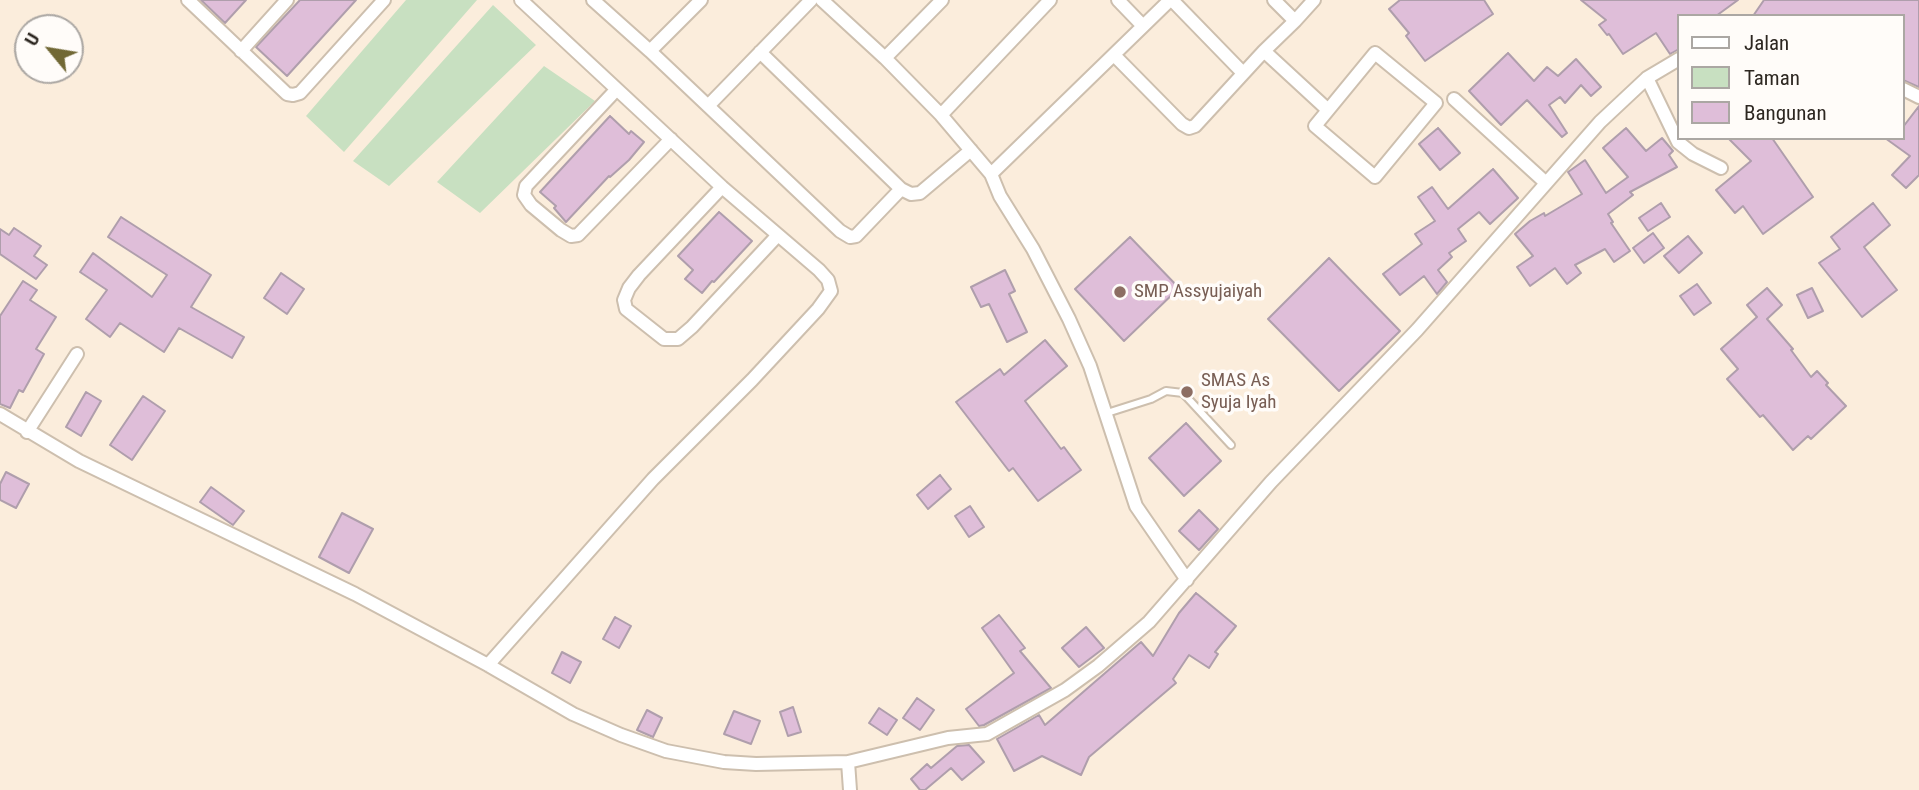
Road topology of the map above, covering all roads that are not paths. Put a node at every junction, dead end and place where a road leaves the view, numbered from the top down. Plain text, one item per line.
1 (188, 0) edge
2 (287, 0) edge
3 (384, 0) edge
4 (521, 0) edge
5 (593, 0) edge
6 (701, 0) edge
7 (811, 0) edge
8 (822, 0) edge
9 (942, 0) edge
10 (1050, 0) edge
11 (1118, 0) edge
12 (1171, 0) edge
13 (1274, 0) edge
14 (1314, 0) edge
15 (1295, 20) junction
16 (1143, 26) junction
17 (241, 51) junction
18 (650, 51) junction
19 (1264, 51) junction
20 (760, 52) junction
21 (1114, 55) junction
22 (884, 58) junction
23 (1678, 60) edge
24 (1243, 73) junction
25 (1647, 78) junction
26 (616, 90) junction
27 (1454, 99) dead end
28 (708, 106) junction
29 (1328, 110) junction
30 (941, 115) junction
31 (671, 139) junction
32 (971, 150) junction
33 (1721, 168) dead end
34 (991, 174) junction
35 (1546, 183) junction
36 (722, 187) junction
37 (901, 189) junction
38 (778, 235) junction
39 (76, 354) dead end
40 (1107, 413) junction
41 (0, 414) edge
42 (27, 432) junction
43 (1231, 445) dead end
44 (1187, 580) junction
45 (488, 664) junction
46 (848, 762) junction
47 (850, 790) edge

1 - 17 street
2 - 17 street
3 - 17 street
4 - 26 street
5 - 18 street
6 - 18 street
7 - 20 street
8 - 22 street
9 - 22 street
10 - 30 street
11 - 16 street
12 - 16 street
12 - 24 street
13 - 15 street
14 - 15 street
15 - 19 street
16 - 21 street
18 - 28 street
19 - 24 street
19 - 29 street
20 - 28 street
20 - 37 street
21 - 24 street
21 - 34 street
22 - 30 street
23 - 25 street
25 - 33 street
25 - 35 street
26 - 31 street
26 - 31 street
27 - 35 street
28 - 37 street
29 - 29 street
30 - 32 street
31 - 36 street
32 - 34 street
32 - 37 street
34 - 40 street
35 - 44 street
36 - 38 street
36 - 38 street
38 - 45 street
39 - 42 street
40 - 43 lane
40 - 44 street
41 - 42 street
42 - 45 street
44 - 46 street
45 - 46 street
46 - 47 street

